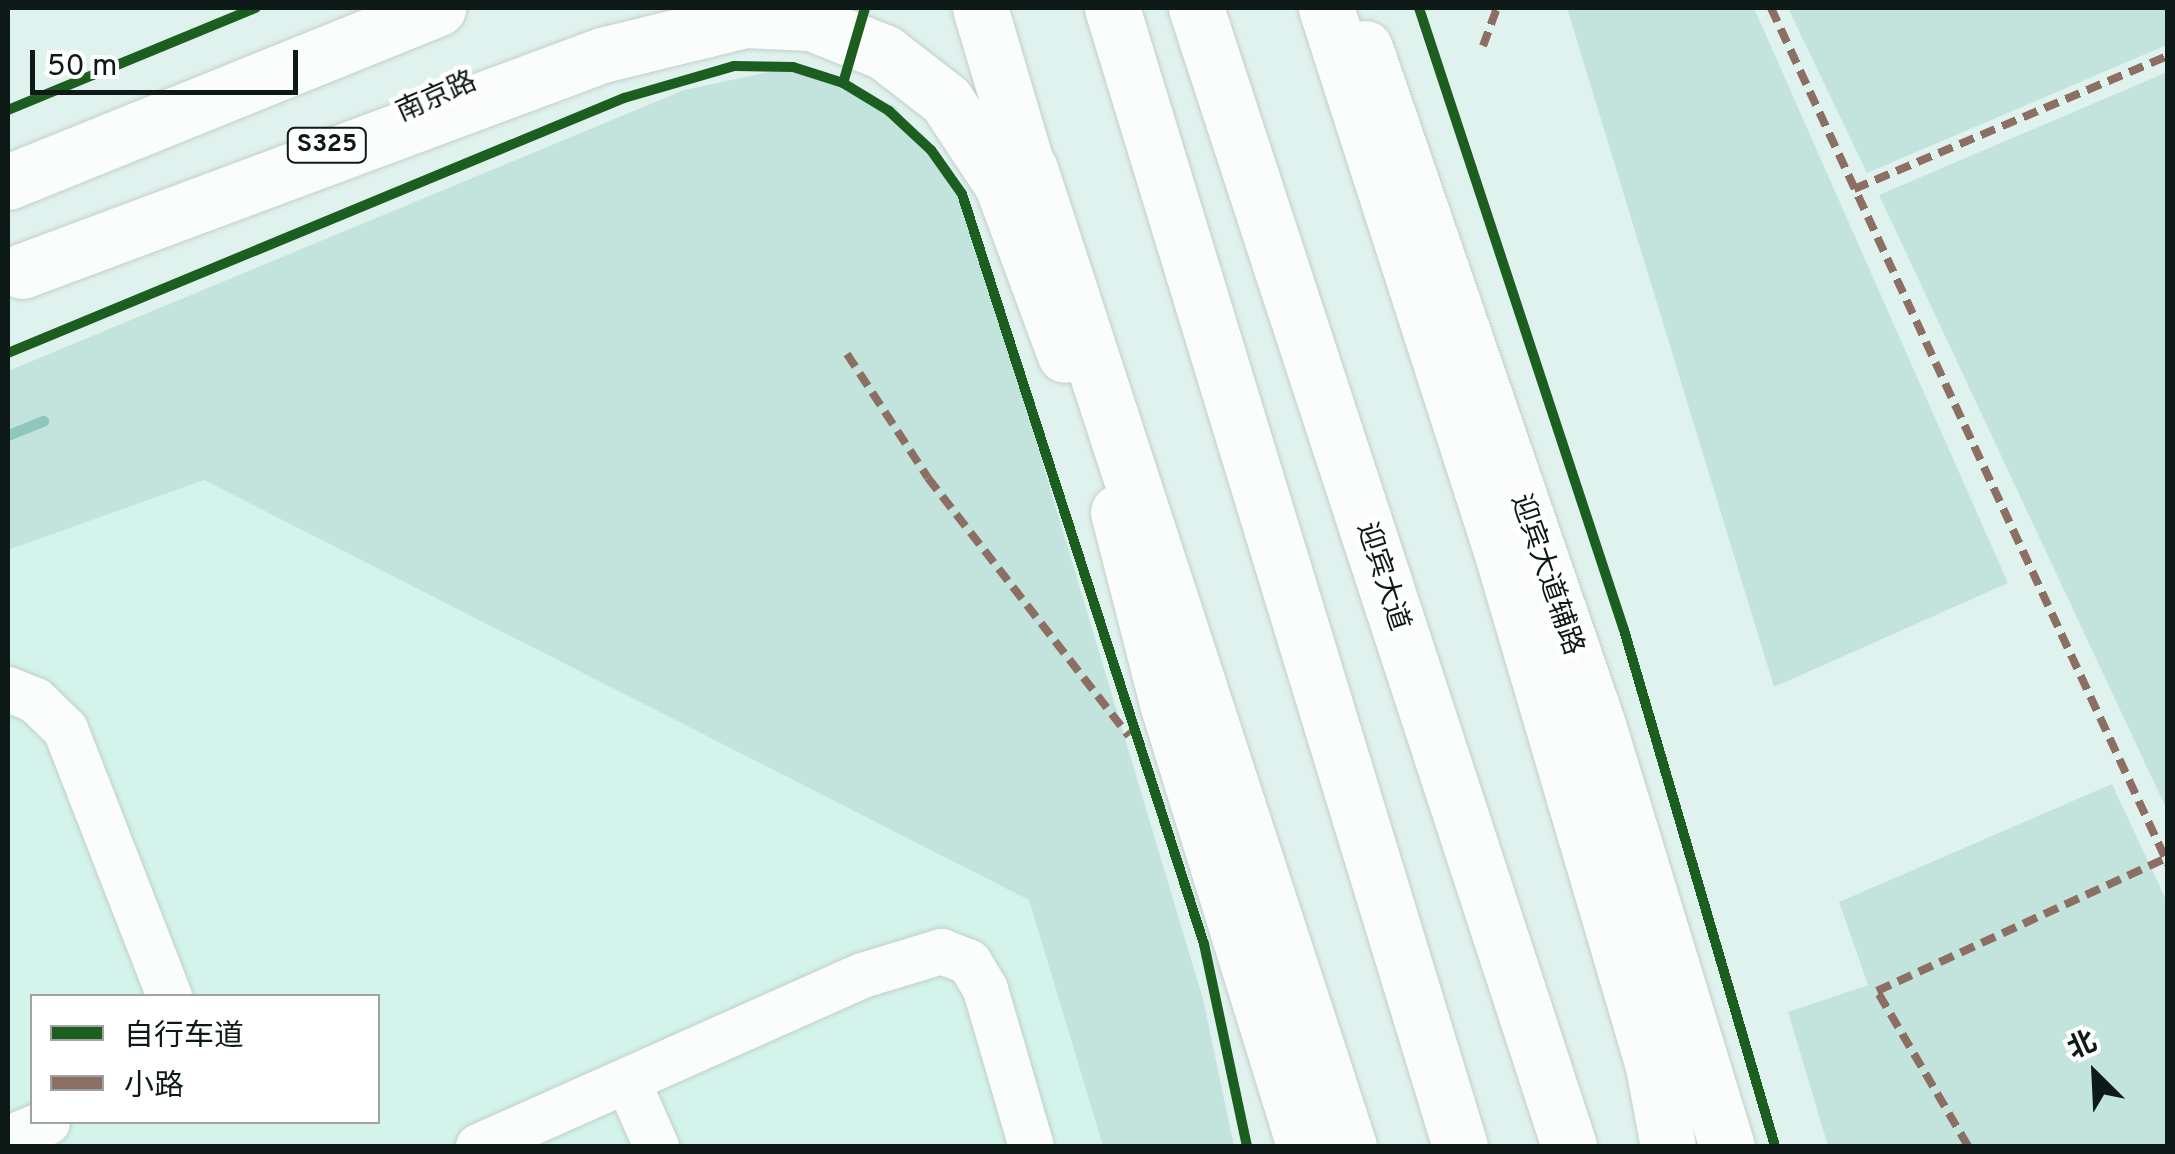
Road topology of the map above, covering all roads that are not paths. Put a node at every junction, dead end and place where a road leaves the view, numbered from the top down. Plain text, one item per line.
1 (643, 8) edge
2 (980, 8) edge
3 (1112, 8) edge
4 (1196, 8) edge
5 (1326, 8) edge
6 (1350, 8) edge
7 (1369, 8) edge
8 (424, 13) edge
9 (1030, 169) junction
10 (8, 182) edge
11 (1428, 230) junction
12 (15, 274) edge
13 (1107, 468) junction
14 (8, 689) edge
15 (168, 994) edge
16 (626, 1080) junction
17 (42, 1124) edge
18 (8, 1138) edge
19 (478, 1146) edge
20 (656, 1146) edge
21 (1031, 1146) edge
22 (1304, 1146) edge
23 (1348, 1146) edge
24 (1460, 1146) edge
25 (1569, 1146) edge
26 (1668, 1146) edge
27 (1727, 1146) edge

1 - 12 main road, 南京路 / S325
2 - 9 main road
3 - 24 main road
4 - 25 main road, 迎宾大道
5 - 26 main road
6 - 11 main road, 迎宾大道辅路
7 - 11 main road
8 - 10 main road
9 - 13 main road
9 - 23 main road
11 - 27 main road, 迎宾大道辅路
12 - 13 main road
13 - 22 main road
14 - 15 lane
16 - 19 lane
16 - 20 lane
16 - 21 lane
17 - 18 lane

